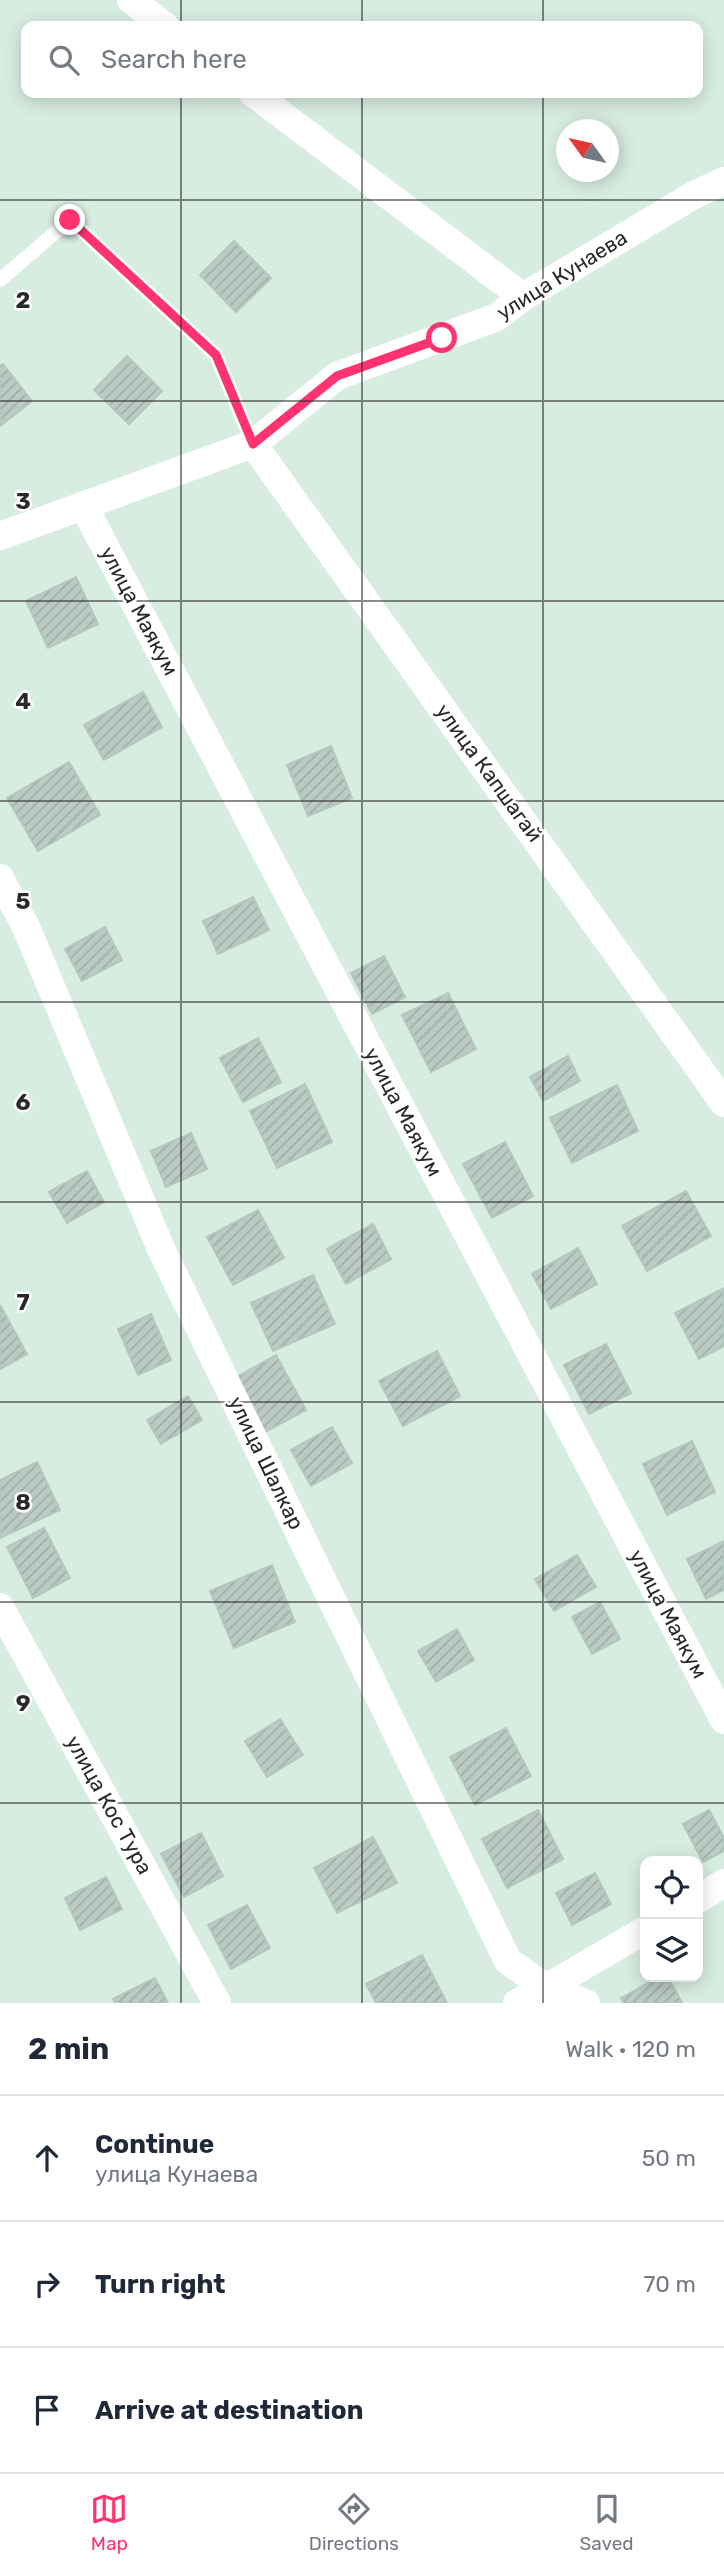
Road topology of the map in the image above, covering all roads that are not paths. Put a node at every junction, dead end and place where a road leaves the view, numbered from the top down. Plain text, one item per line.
1 (131, 0) edge
2 (158, 21) edge
3 (260, 98) edge
4 (724, 181) edge
5 (0, 279) edge
6 (523, 298) junction
7 (253, 444) junction
8 (83, 505) junction
9 (0, 536) edge
10 (0, 878) edge
11 (724, 1103) edge
12 (0, 1607) edge
13 (724, 1720) edge
14 (724, 1883) edge
15 (703, 1896) edge
16 (640, 1933) edge
17 (546, 1989) junction
18 (217, 2003) edge
19 (517, 2003) edge
20 (586, 2003) edge

1 - 2 street
3 - 6 street
4 - 6 street, улица Кунаева
5 - 7 lane
6 - 7 street, улица Кунаева
7 - 8 street, улица Кунаева
7 - 11 street, улица Капшагай
8 - 9 street, улица Кунаева
8 - 13 street, улица Маякум
10 - 17 street, улица Шалкар
12 - 18 street, улица Кос Тура
14 - 15 street
16 - 17 street
17 - 19 street
17 - 20 street, улица Шалкар

